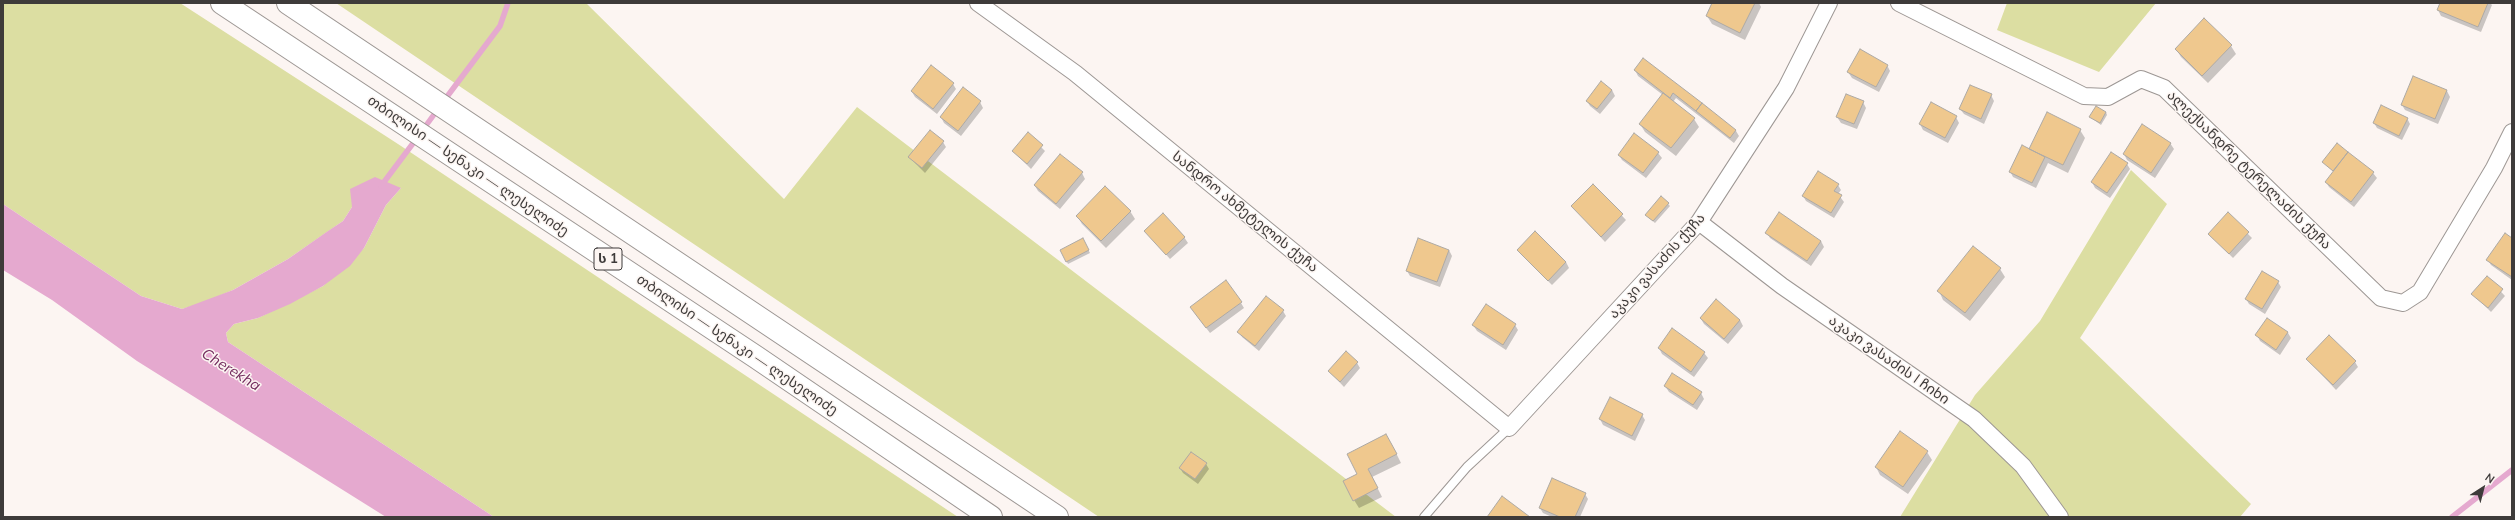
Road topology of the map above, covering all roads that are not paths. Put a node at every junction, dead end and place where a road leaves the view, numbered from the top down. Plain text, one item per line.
1 (222, 3) edge
2 (288, 3) edge
3 (978, 3) edge
4 (1829, 3) edge
5 (1899, 3) edge
6 (2512, 132) edge
7 (1699, 222) junction
8 (1509, 428) junction
9 (991, 517) edge
10 (1057, 517) edge
11 (1424, 517) edge
12 (2060, 517) edge

1 - 9 highway, თბილისი — სენაკი — ლესელიძე / ს 1
2 - 10 highway, ს 1
3 - 8 street, სანდრო ახმეტელის ქუჩა
4 - 7 street, აკაკი ვასაძის ქუჩა
5 - 6 street, ალექსანდრე ტერელაძის ქუჩა
7 - 8 street, აკაკი ვასაძის ქუჩა
7 - 12 street, აკაკი ვასაძის I ჩიხი
8 - 11 lane

